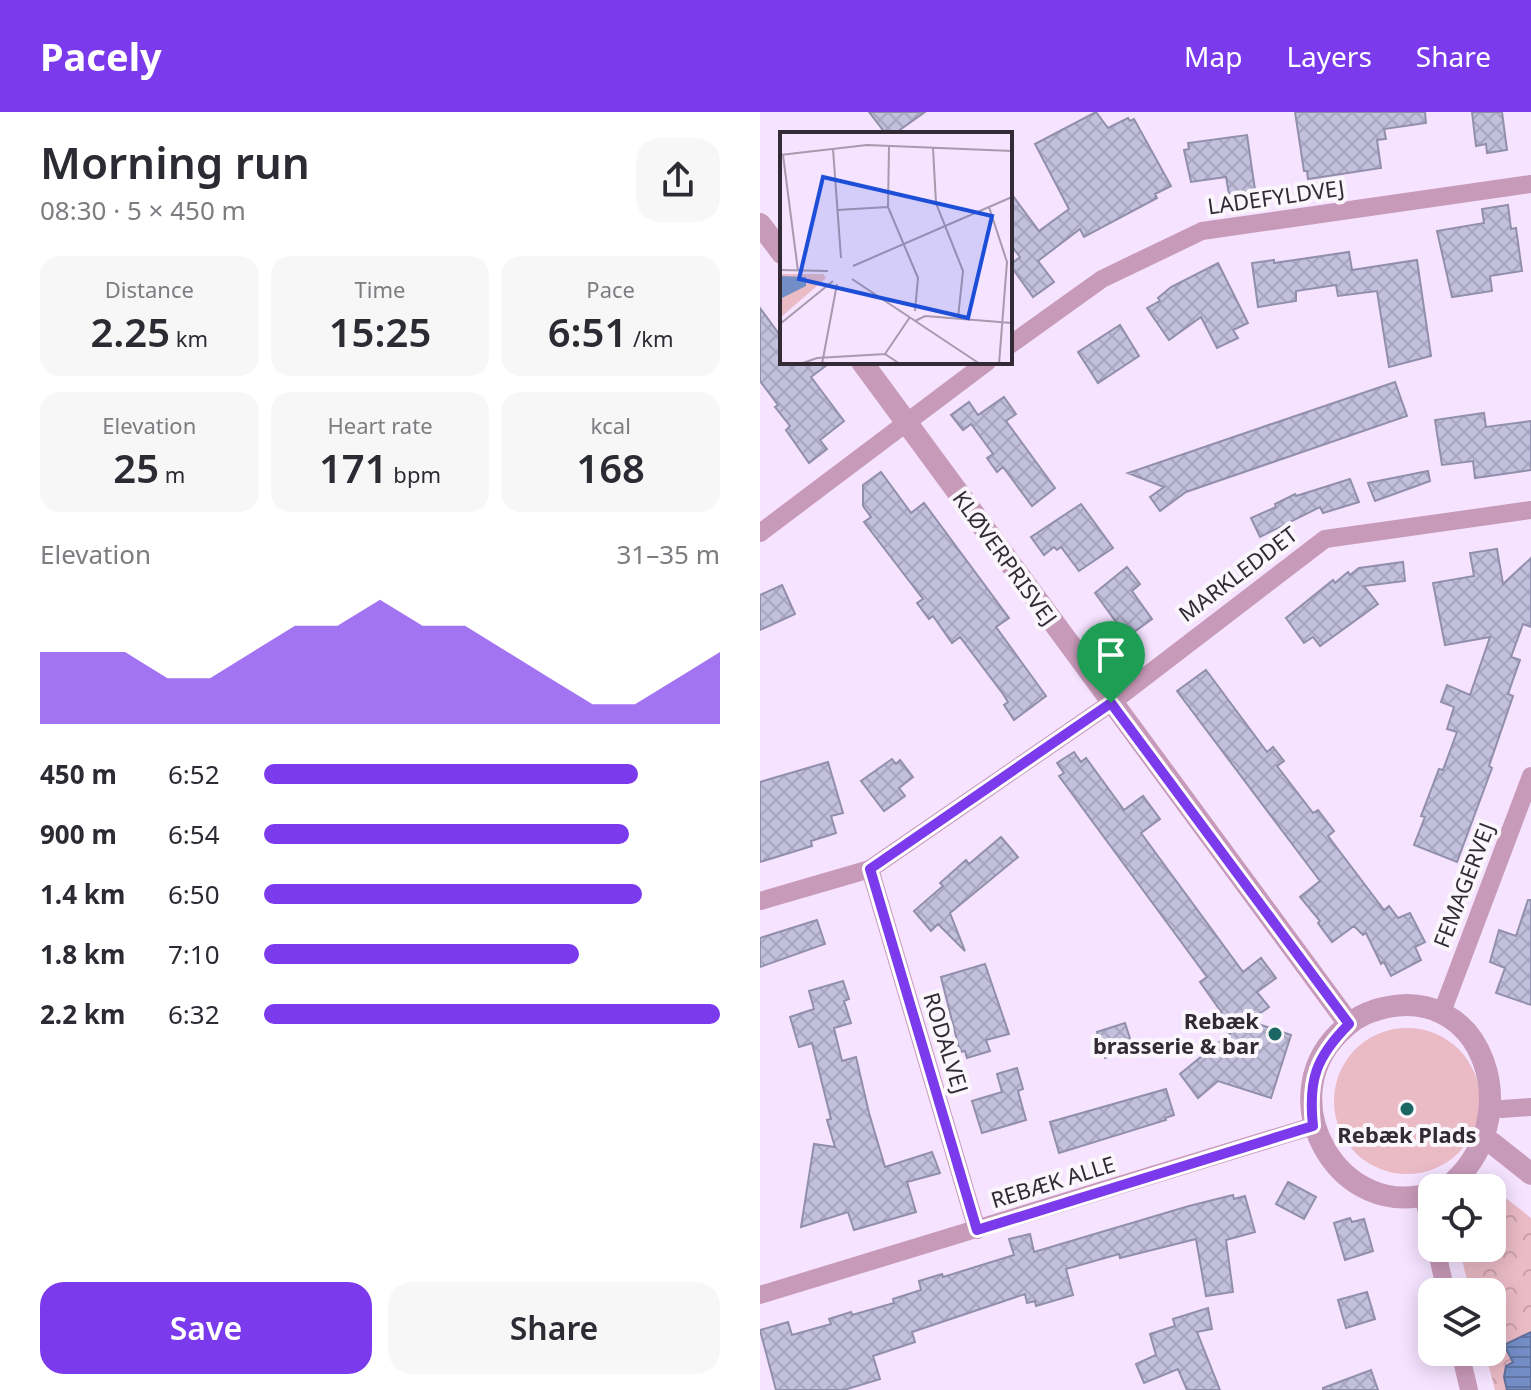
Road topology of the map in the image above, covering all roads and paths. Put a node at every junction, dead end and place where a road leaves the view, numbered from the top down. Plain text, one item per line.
1 (1531, 184) edge
2 (760, 224) edge
3 (780, 250) edge
4 (1012, 344) edge
5 (863, 364) edge
6 (984, 364) edge
7 (906, 421) junction
8 (1531, 510) edge
9 (760, 533) edge
10 (1111, 703) junction
11 (1531, 776) edge
12 (870, 869) junction
13 (760, 901) edge
14 (1442, 1012) junction
15 (1349, 1024) junction
16 (1531, 1107) edge
17 (1502, 1109) junction
18 (1313, 1126) junction
19 (1492, 1143) junction
20 (1468, 1174) edge
21 (1531, 1174) edge
22 (1418, 1195) edge
23 (977, 1230) junction
24 (760, 1295) edge
25 (1463, 1366) edge
26 (1469, 1390) edge

1 - 4 street, LADEFYLDVEJ
2 - 3 street
5 - 7 street, KLØVERPRISVEJ
6 - 7 street
7 - 9 street
7 - 10 street, KLØVERPRISVEJ
8 - 10 street, MARKLEDDET
10 - 12 street, MARKLEDDET
10 - 15 street, KLØVERPRISVEJ
11 - 14 street, FEMAGERVEJ
12 - 13 street, MARKLEDDET
12 - 23 street, RODALVEJ
14 - 15 street
14 - 17 street
15 - 18 street
16 - 17 street
17 - 19 street
18 - 22 street
18 - 23 street, REBÆK ALLE
19 - 20 street
19 - 21 street
23 - 24 street, REBÆK ALLE
25 - 26 street

